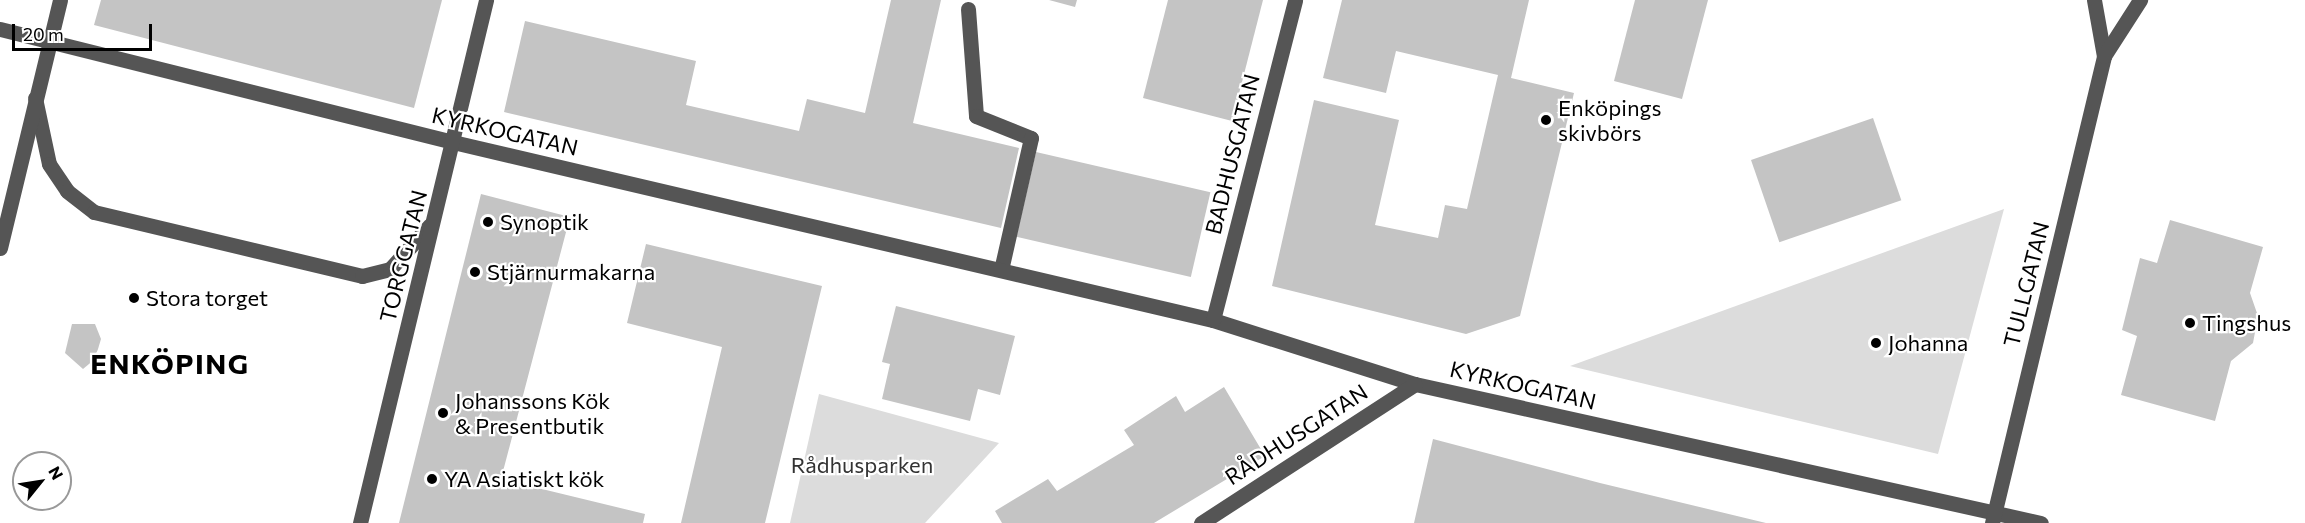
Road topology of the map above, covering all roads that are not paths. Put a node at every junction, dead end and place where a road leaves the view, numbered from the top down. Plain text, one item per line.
1 (60, 0) edge
2 (486, 0) edge
3 (1295, 0) edge
4 (2094, 0) edge
5 (2139, 0) edge
6 (968, 9) dead end
7 (0, 29) edge
8 (50, 42) junction
9 (2104, 56) junction
10 (35, 98) junction
11 (453, 142) junction
12 (436, 217) junction
13 (0, 248) edge
14 (1001, 270) junction
15 (1213, 320) junction
16 (1415, 384) junction
17 (1993, 517) edge
18 (360, 523) edge
19 (1201, 523) edge
20 (2041, 523) edge

1 - 8 street
2 - 11 street, TORGGATAN
3 - 15 street, BADHUSGATAN
4 - 9 street, TULLGATAN
5 - 9 street, TULLGATAN
6 - 14 street
7 - 8 street, KYRKOGATAN
8 - 10 street
8 - 11 street, KYRKOGATAN
9 - 17 street, TULLGATAN
10 - 12 street
10 - 13 street
11 - 12 street, TORGGATAN
11 - 14 street, KYRKOGATAN
12 - 18 street, TORGGATAN
14 - 15 street, KYRKOGATAN
15 - 16 street, KYRKOGATAN
16 - 17 street, KYRKOGATAN
16 - 19 street, RÅDHUSGATAN
17 - 20 street, KYRKOGATAN

